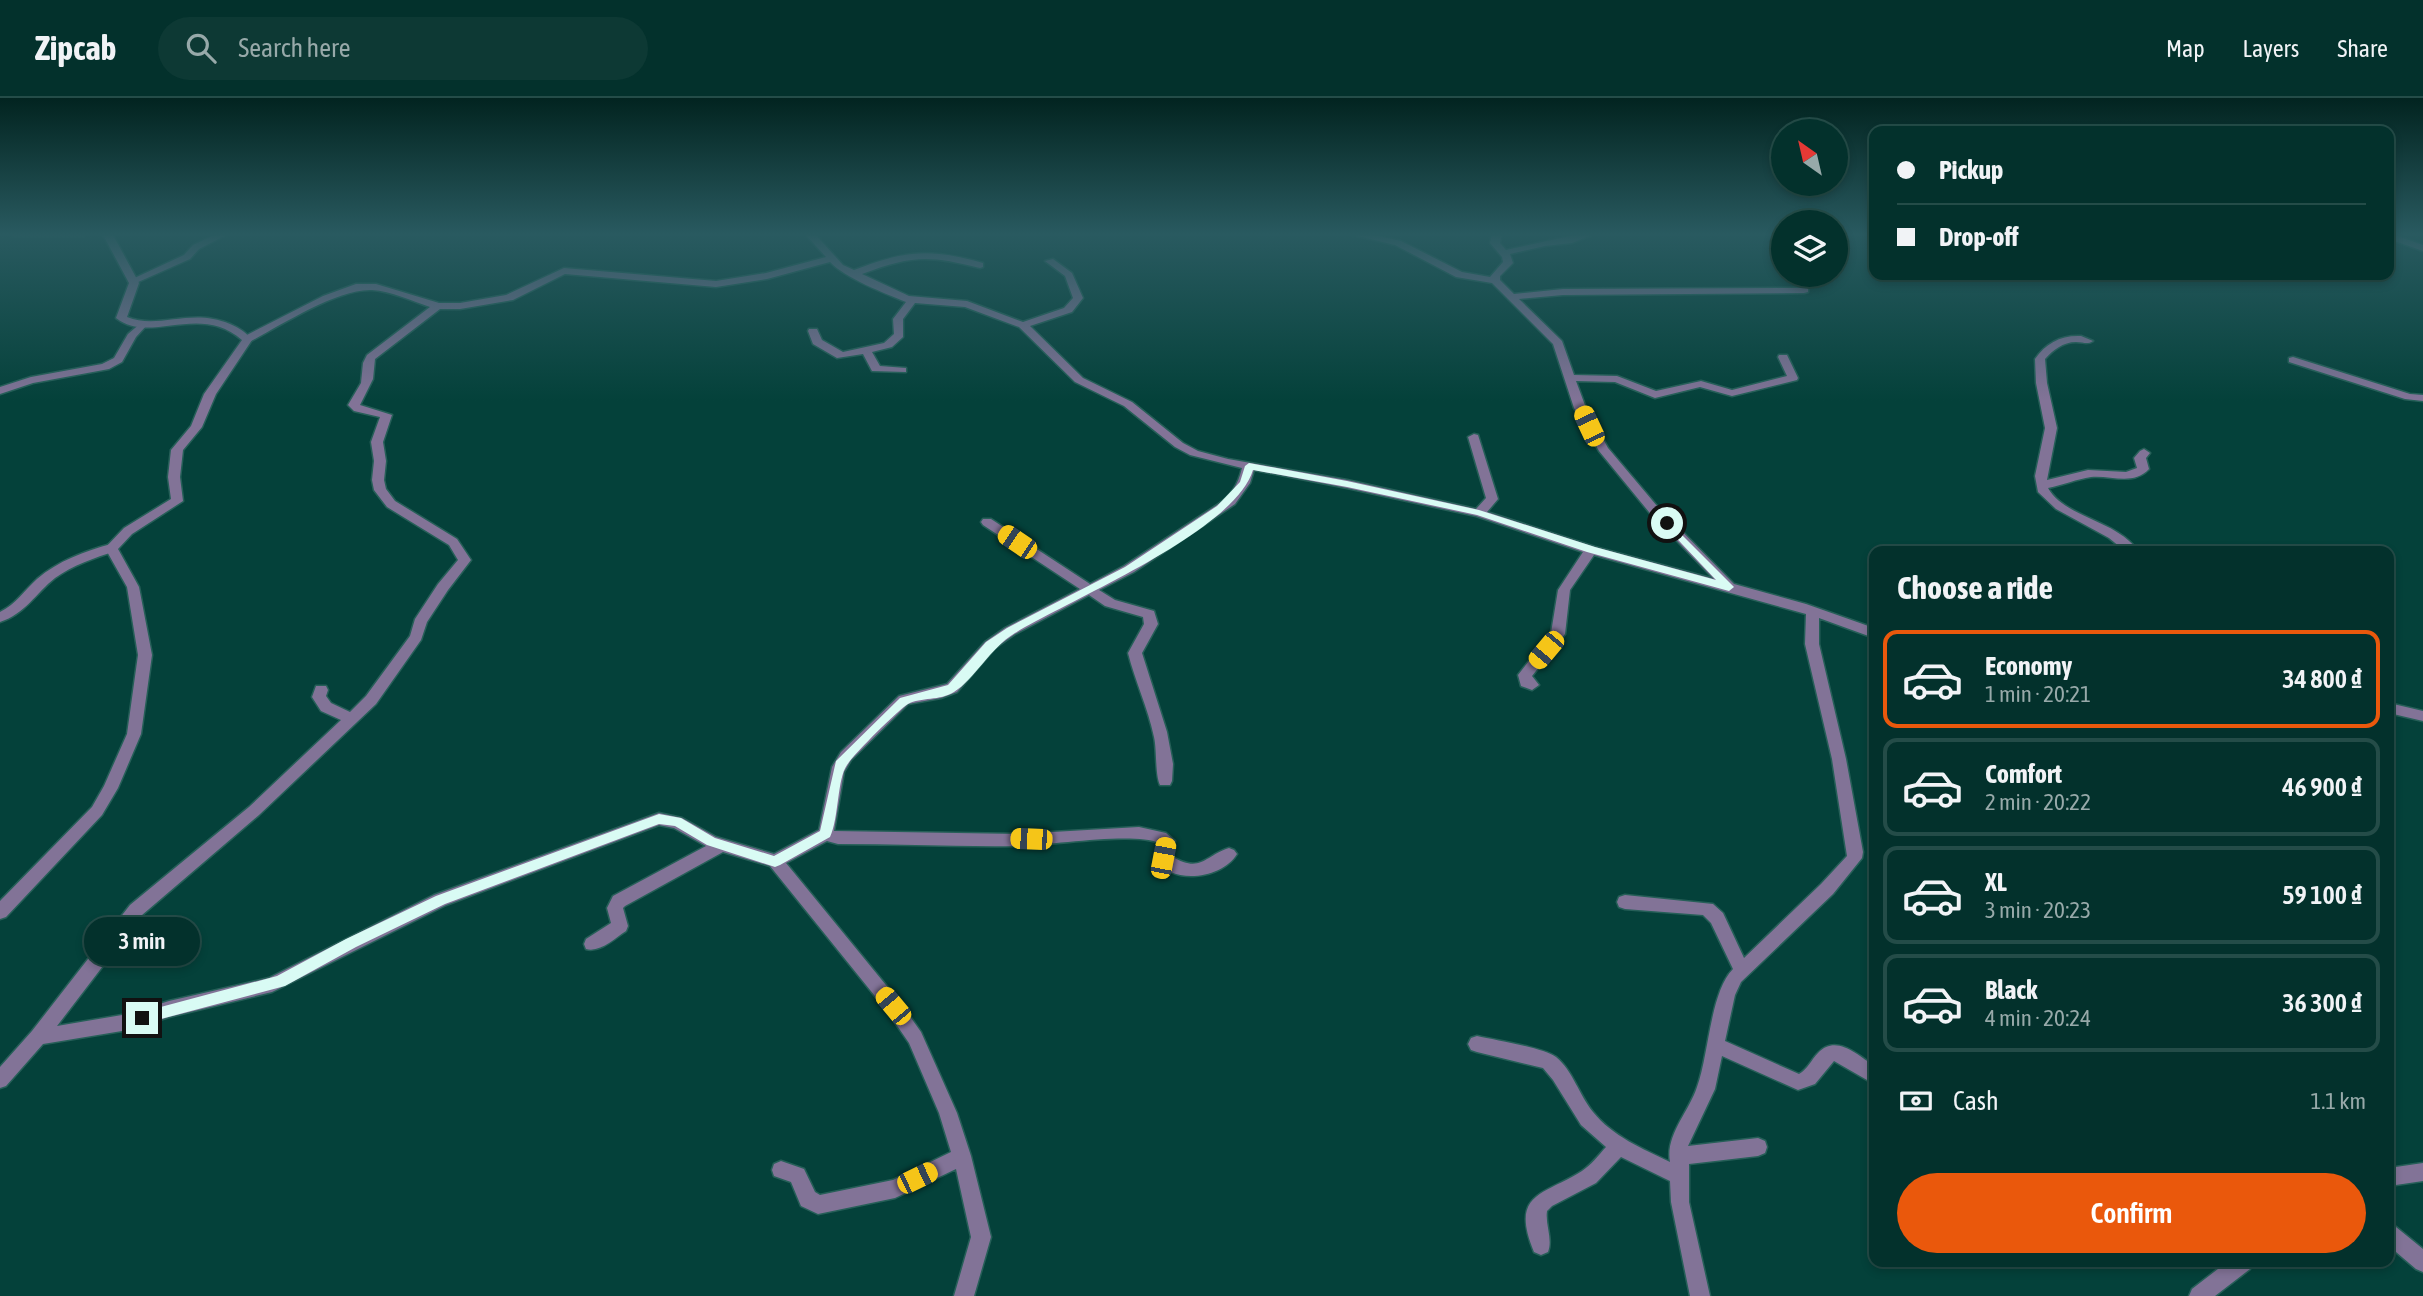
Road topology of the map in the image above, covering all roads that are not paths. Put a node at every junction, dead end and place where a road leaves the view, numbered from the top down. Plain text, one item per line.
1 (133, 289) edge
2 (351, 289) edge
3 (382, 289) edge
4 (528, 289) edge
5 (887, 289) edge
6 (1075, 289) edge
7 (1503, 289) edge
8 (1804, 290) dead end
9 (1511, 297) junction
10 (912, 300) junction
11 (438, 306) junction
12 (142, 325) junction
13 (1023, 325) junction
14 (813, 331) dead end
15 (247, 338) junction
16 (2088, 341) dead end
17 (866, 352) junction
18 (1783, 357) dead end
19 (2293, 360) dead end
20 (902, 370) dead end
21 (1569, 378) junction
22 (0, 391) edge
23 (2423, 398) edge
24 (1474, 437) dead end
25 (2144, 453) dead end
26 (1249, 466) junction
27 (2042, 484) junction
28 (1479, 513) junction
29 (987, 522) dead end
30 (2126, 546) edge
31 (111, 548) junction
32 (1591, 550) junction
33 (1729, 587) junction
34 (1088, 590) junction
35 (1813, 612) junction
36 (0, 617) edge
37 (1869, 631) edge
38 (1532, 685) dead end
39 (321, 690) dead end
40 (2394, 709) edge
41 (2423, 716) edge
42 (352, 719) junction
43 (1165, 781) dead end
44 (826, 834) junction
45 (722, 845) junction
46 (1228, 855) dead end
47 (775, 862) junction
48 (1625, 902) dead end
49 (0, 912) edge
50 (592, 944) dead end
51 (1742, 971) junction
52 (38, 1037) junction
53 (1477, 1044) dead end
54 (1716, 1045) junction
55 (1869, 1072) edge
56 (0, 1080) edge
57 (1619, 1144) junction
58 (1758, 1147) dead end
59 (962, 1156) junction
60 (1679, 1166) junction
61 (781, 1170) dead end
62 (2423, 1172) edge
63 (2394, 1176) edge
64 (2394, 1238) edge
65 (1541, 1245) dead end
66 (2423, 1262) edge
67 (2237, 1267) edge
68 (964, 1296) edge
69 (1700, 1296) edge
70 (2200, 1296) edge

1 - 12 street
2 - 15 street
3 - 11 street
4 - 11 street
5 - 10 street
6 - 13 street
7 - 9 street
8 - 9 street
9 - 21 street
10 - 13 street
10 - 17 street
11 - 42 street
12 - 15 street
12 - 22 street
13 - 26 street
14 - 17 street
15 - 31 street
16 - 27 street
17 - 20 street
18 - 21 street
19 - 23 street
21 - 33 street
24 - 28 street
25 - 27 street
26 - 28 street
26 - 34 street
27 - 30 street
28 - 32 street
29 - 34 street
31 - 36 street
31 - 49 street
32 - 33 street
32 - 38 street
33 - 35 street
34 - 43 street
34 - 44 street
35 - 37 street
35 - 51 street
39 - 42 street
40 - 41 street
42 - 52 street
44 - 46 street
44 - 47 street
45 - 47 street
45 - 50 street
45 - 52 street
47 - 59 street
48 - 51 street
51 - 54 street
52 - 56 street
53 - 57 street
54 - 55 street
54 - 60 street
57 - 60 street
57 - 65 street
58 - 60 street
59 - 61 street
59 - 68 street
60 - 69 street
62 - 63 street
64 - 66 street
67 - 70 street

